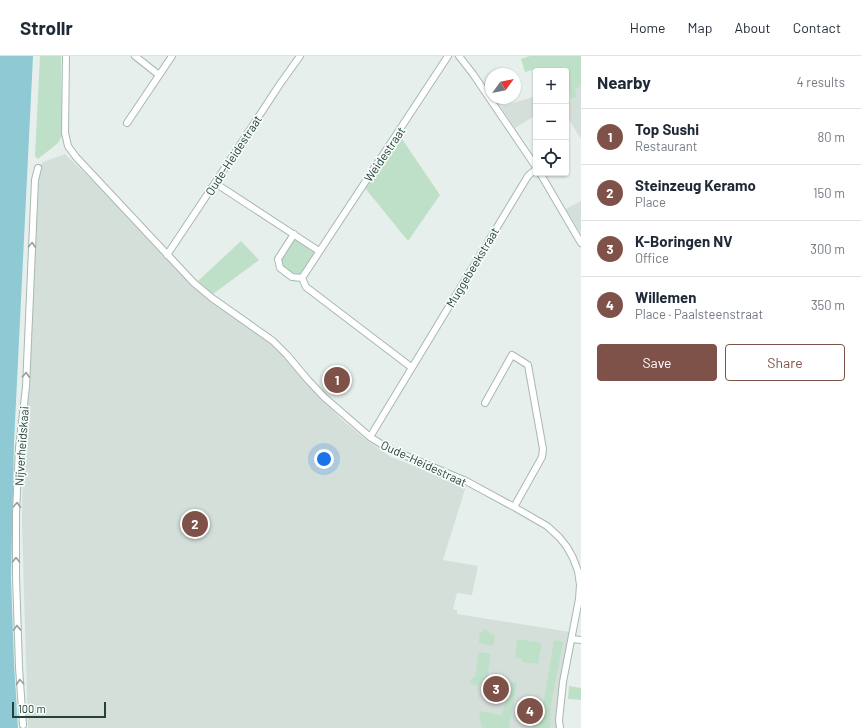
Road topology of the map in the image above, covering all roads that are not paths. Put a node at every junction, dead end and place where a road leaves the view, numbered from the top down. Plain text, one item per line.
1 (66, 56) edge
2 (135, 56) edge
3 (172, 56) edge
4 (300, 56) edge
5 (448, 56) edge
6 (459, 56) edge
7 (159, 75) junction
8 (127, 123) dead end
9 (533, 164) edge
10 (38, 168) dead end
11 (533, 171) edge
12 (542, 176) edge
13 (215, 183) junction
14 (294, 234) junction
15 (581, 243) edge
16 (319, 251) junction
17 (167, 255) junction
18 (302, 278) junction
19 (412, 367) junction
20 (485, 403) dead end
21 (370, 437) junction
22 (514, 507) junction
23 (580, 599) edge
24 (572, 639) junction
25 (581, 640) edge
26 (23, 725) dead end
27 (560, 728) edge

1 - 17 street, Oude-Heidestraat
2 - 7 street
3 - 7 street
4 - 13 street, Oude-Heidestraat
5 - 16 street, Weidestraat
6 - 9 street
7 - 8 street
26 -> 10 street, Nijverheidskaai
11 - 19 street, Muggebeekstraat
12 - 15 street
13 - 14 street
13 - 17 street, Oude-Heidestraat
14 - 16 street
14 - 18 street
16 - 18 street, Weidestraat
17 - 21 street, Oude-Heidestraat
18 - 19 street
19 - 21 street, Muggebeekstraat
20 - 22 street
21 - 22 street, Oude-Heidestraat
22 - 23 street, Oude-Heidestraat
23 - 24 street, Oude-Heidestraat
24 - 25 street
24 - 27 street, Oude-Heidestraat

